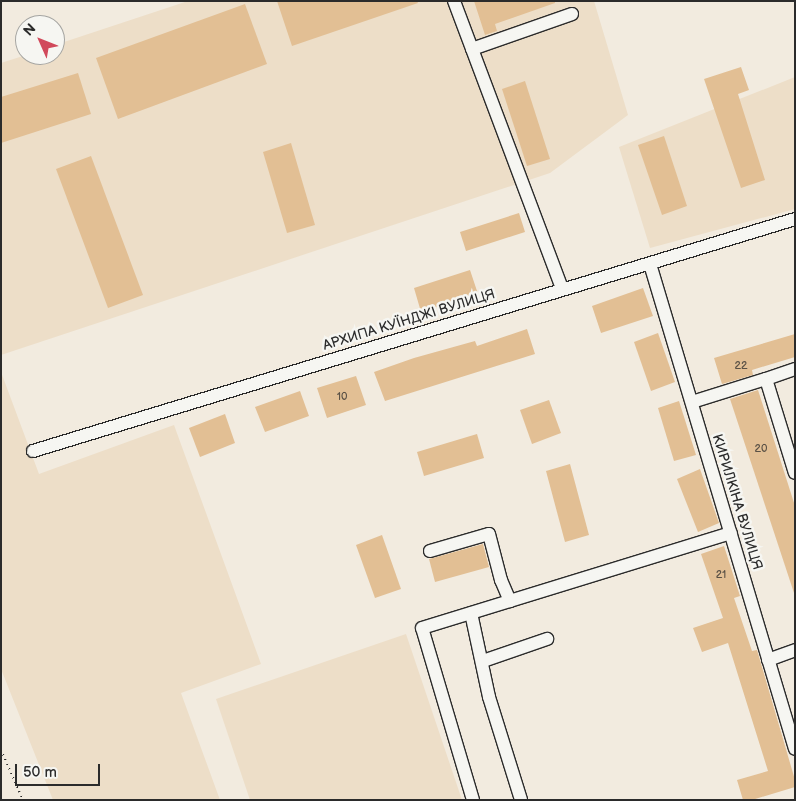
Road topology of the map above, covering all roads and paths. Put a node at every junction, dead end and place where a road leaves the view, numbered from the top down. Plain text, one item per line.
1 (454, 1) edge
2 (572, 14) dead end
3 (472, 49) junction
4 (795, 219) edge
5 (650, 264) junction
6 (562, 289) junction
7 (795, 369) edge
8 (766, 379) junction
9 (692, 402) junction
10 (33, 451) dead end
11 (795, 473) edge
12 (731, 533) junction
13 (430, 551) dead end
14 (510, 601) junction
15 (471, 613) junction
16 (547, 639) dead end
17 (795, 650) edge
18 (768, 660) junction
19 (483, 661) junction
20 (795, 749) edge
21 (1, 750) edge
22 (24, 800) edge
23 (473, 800) edge
24 (521, 800) edge

1 - 3 street
2 - 3 street
3 - 6 street
4 - 5 street, АРХИПА КУЇНДЖІ ВУЛИЦЯ
5 - 6 street, АРХИПА КУЇНДЖІ ВУЛИЦЯ
5 - 9 street, КИРИЛКІНА ВУЛИЦЯ
6 - 10 street, АРХИПА КУЇНДЖІ ВУЛИЦЯ
7 - 8 street
8 - 9 street
8 - 11 street
9 - 12 street, КИРИЛКІНА ВУЛИЦЯ
12 - 14 street
12 - 18 street, КИРИЛКІНА ВУЛИЦЯ
13 - 14 street
14 - 15 street
15 - 19 street
15 - 23 street
16 - 19 street
17 - 18 street
18 - 20 street, КИРИЛКІНА ВУЛИЦЯ
19 - 24 street
21 - 22 path

